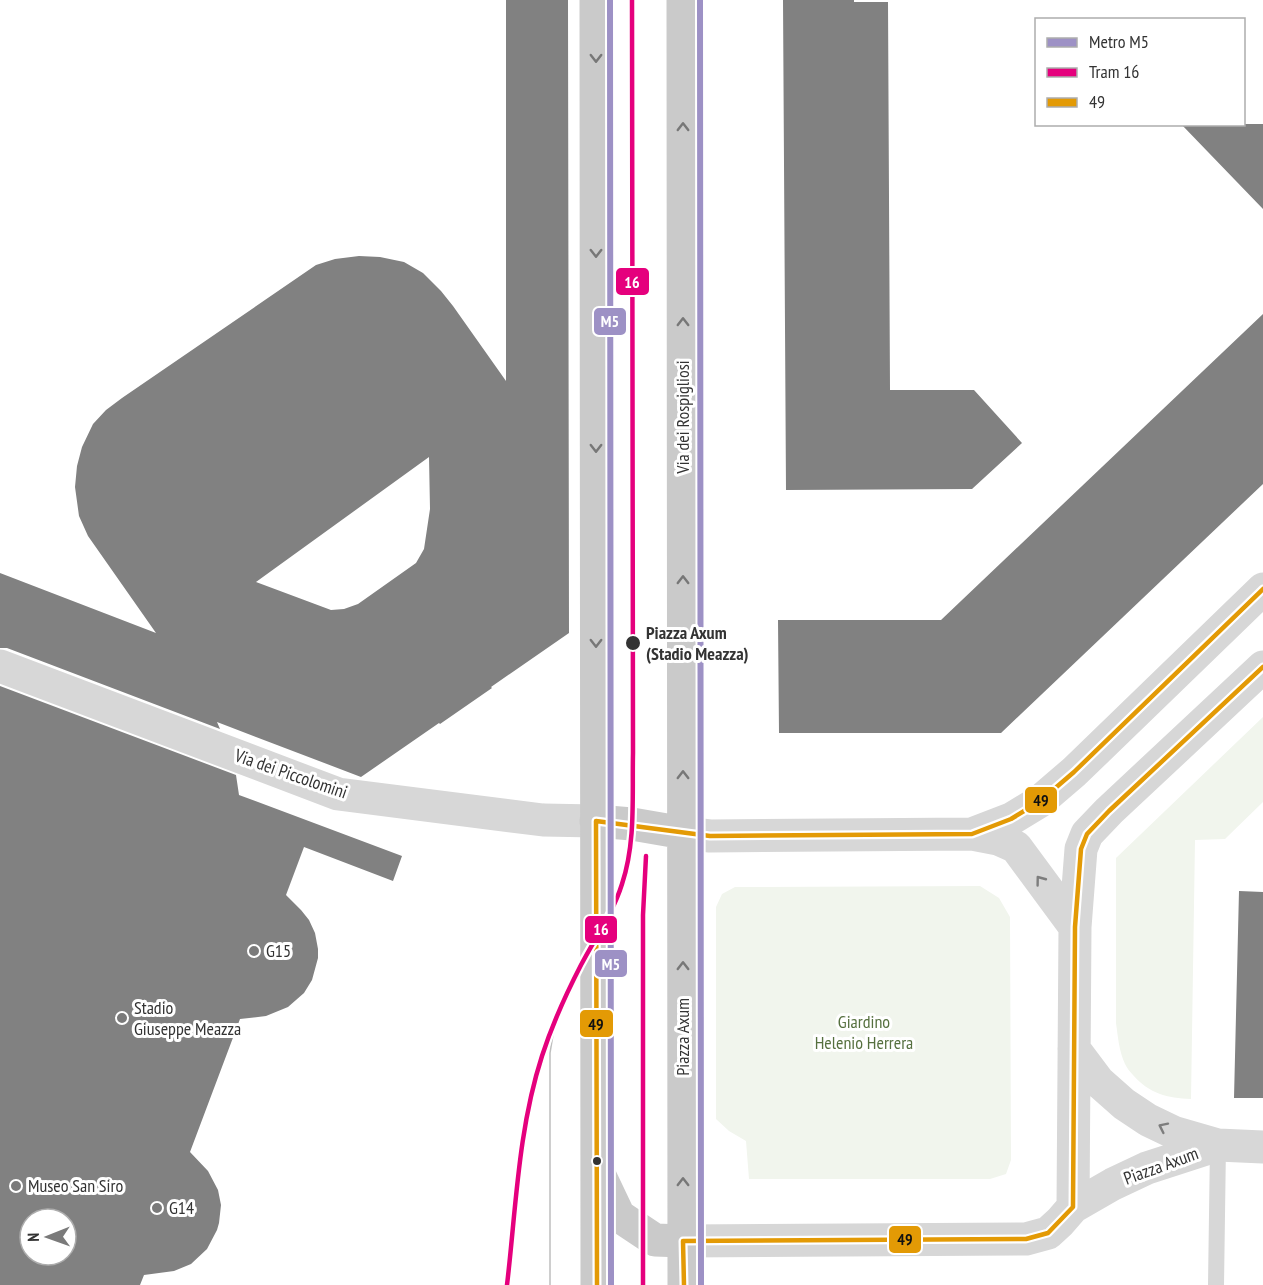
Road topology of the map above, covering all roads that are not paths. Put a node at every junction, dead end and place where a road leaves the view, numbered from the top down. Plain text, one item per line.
1 (596, 0) edge
2 (683, 0) edge
3 (1263, 589) edge
4 (0, 666) edge
5 (1263, 667) edge
6 (597, 821) junction
7 (684, 833) junction
8 (972, 834) junction
9 (1075, 927) junction
10 (1074, 1049) junction
11 (1218, 1145) junction
12 (1263, 1147) edge
13 (596, 1169) junction
14 (1073, 1207) junction
15 (683, 1241) junction
16 (597, 1285) edge
17 (684, 1285) edge
18 (1216, 1285) edge

1 -> 6 main road
7 -> 2 main road, Via dei Rospigliosi
3 - 8 street
4 - 6 street, Via dei Piccolomini
5 - 9 street
6 - 7 main road
6 - 13 main road, Piazza Axum
7 - 8 street
15 -> 7 main road, Piazza Axum
9 -> 8 street
9 - 10 street
11 -> 10 street, Piazza Axum
10 - 14 street
11 - 12 street
11 - 14 street, Piazza Axum
11 - 18 lane, Piazza Axum
13 - 15 main road, Piazza Axum
13 - 16 main road
14 - 15 street, Piazza Axum
15 - 17 main road

